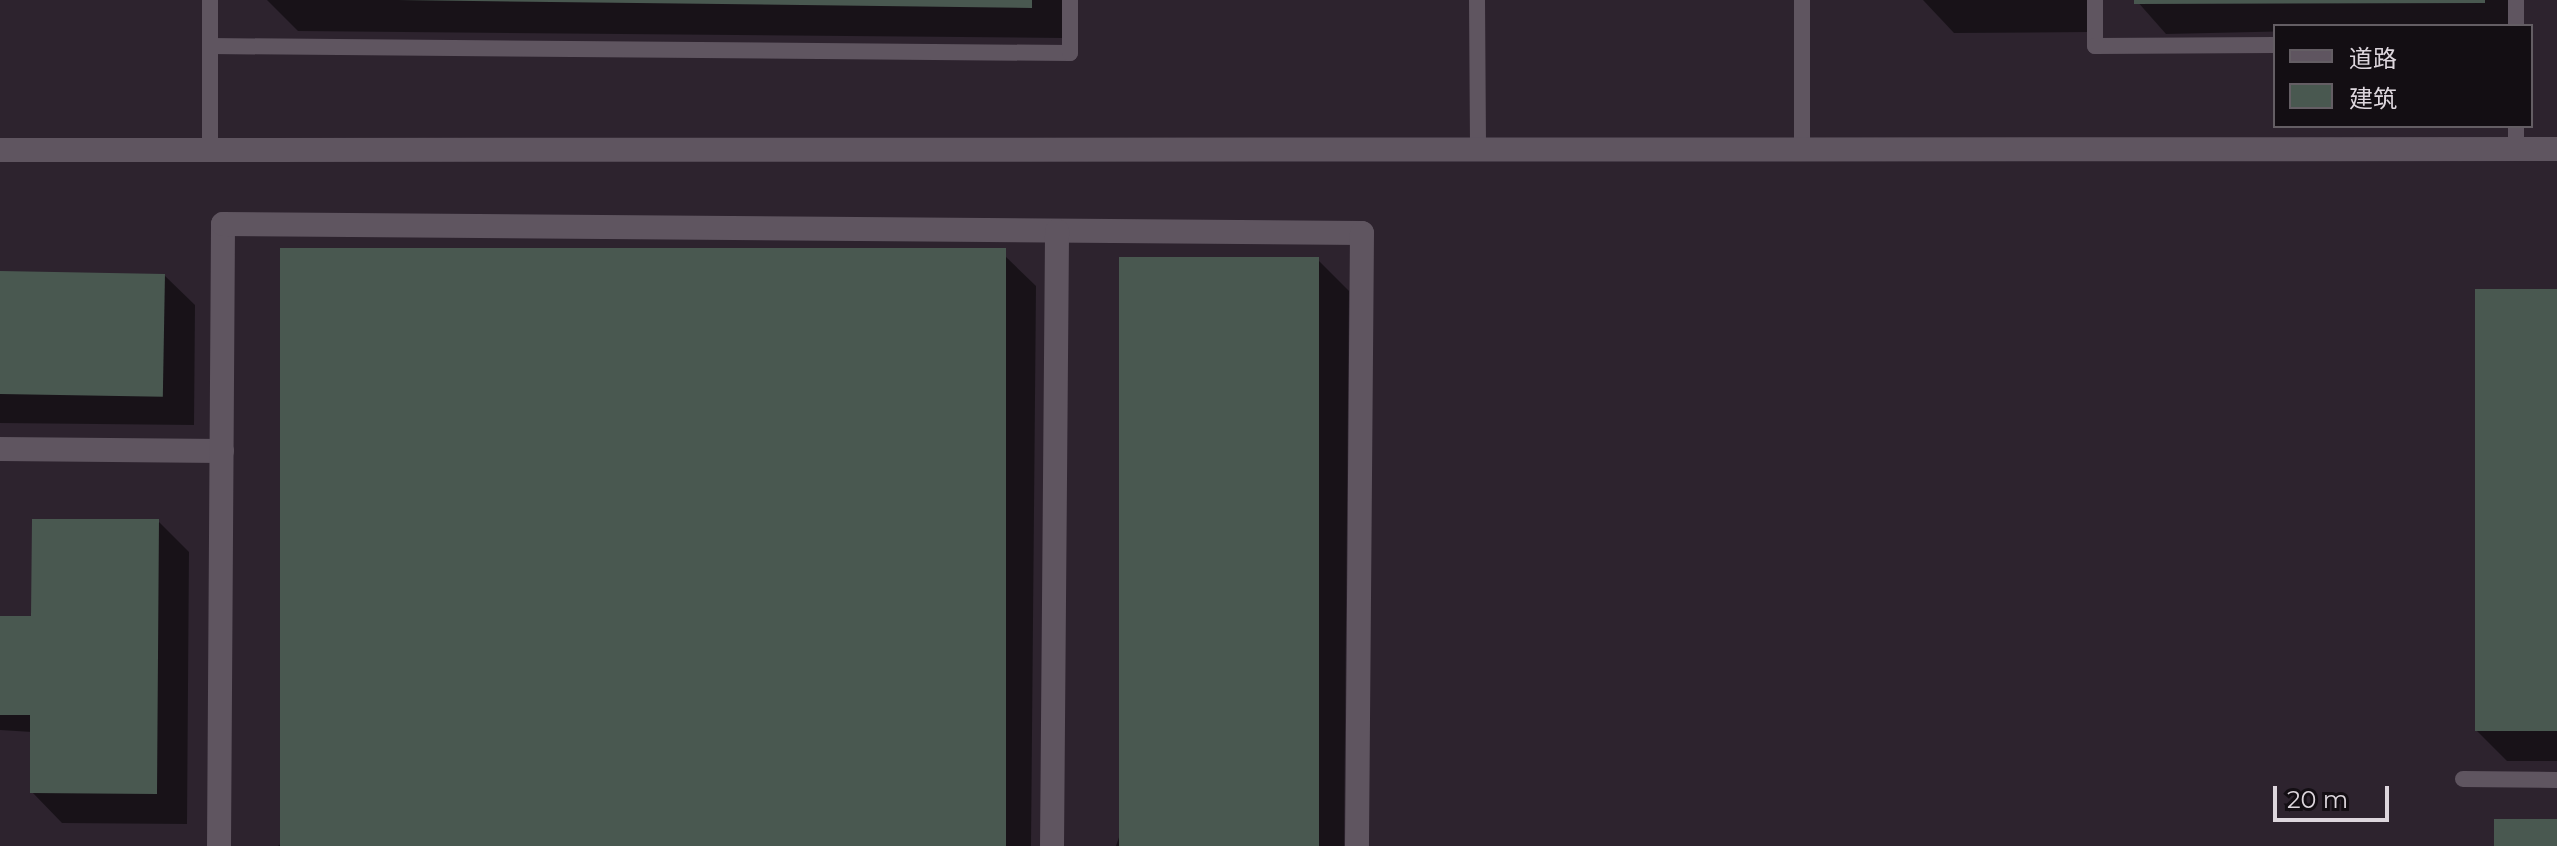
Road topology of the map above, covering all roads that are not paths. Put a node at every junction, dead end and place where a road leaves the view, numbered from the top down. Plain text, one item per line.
1 (210, 0) edge
2 (1070, 0) edge
3 (1477, 0) edge
4 (1802, 0) edge
5 (2095, 0) edge
6 (2516, 0) edge
7 (2516, 24) edge
8 (2273, 45) edge
9 (210, 46) junction
10 (2516, 137) edge
11 (1478, 149) junction
12 (1802, 149) junction
13 (2557, 149) edge
14 (0, 150) edge
15 (210, 150) junction
16 (1057, 231) junction
17 (0, 449) edge
18 (222, 451) junction
19 (2463, 779) dead end
20 (2557, 780) edge
21 (219, 846) edge
22 (1052, 846) edge
23 (1357, 846) edge

1 - 9 lane
2 - 9 lane
3 - 11 lane
4 - 12 lane
5 - 8 lane
6 - 7 lane
9 - 15 lane
10 - 12 street
10 - 13 street
11 - 12 street
11 - 15 street
14 - 15 street
16 - 18 street
16 - 22 street
16 - 23 street
17 - 18 street
18 - 21 street
19 - 20 lane

